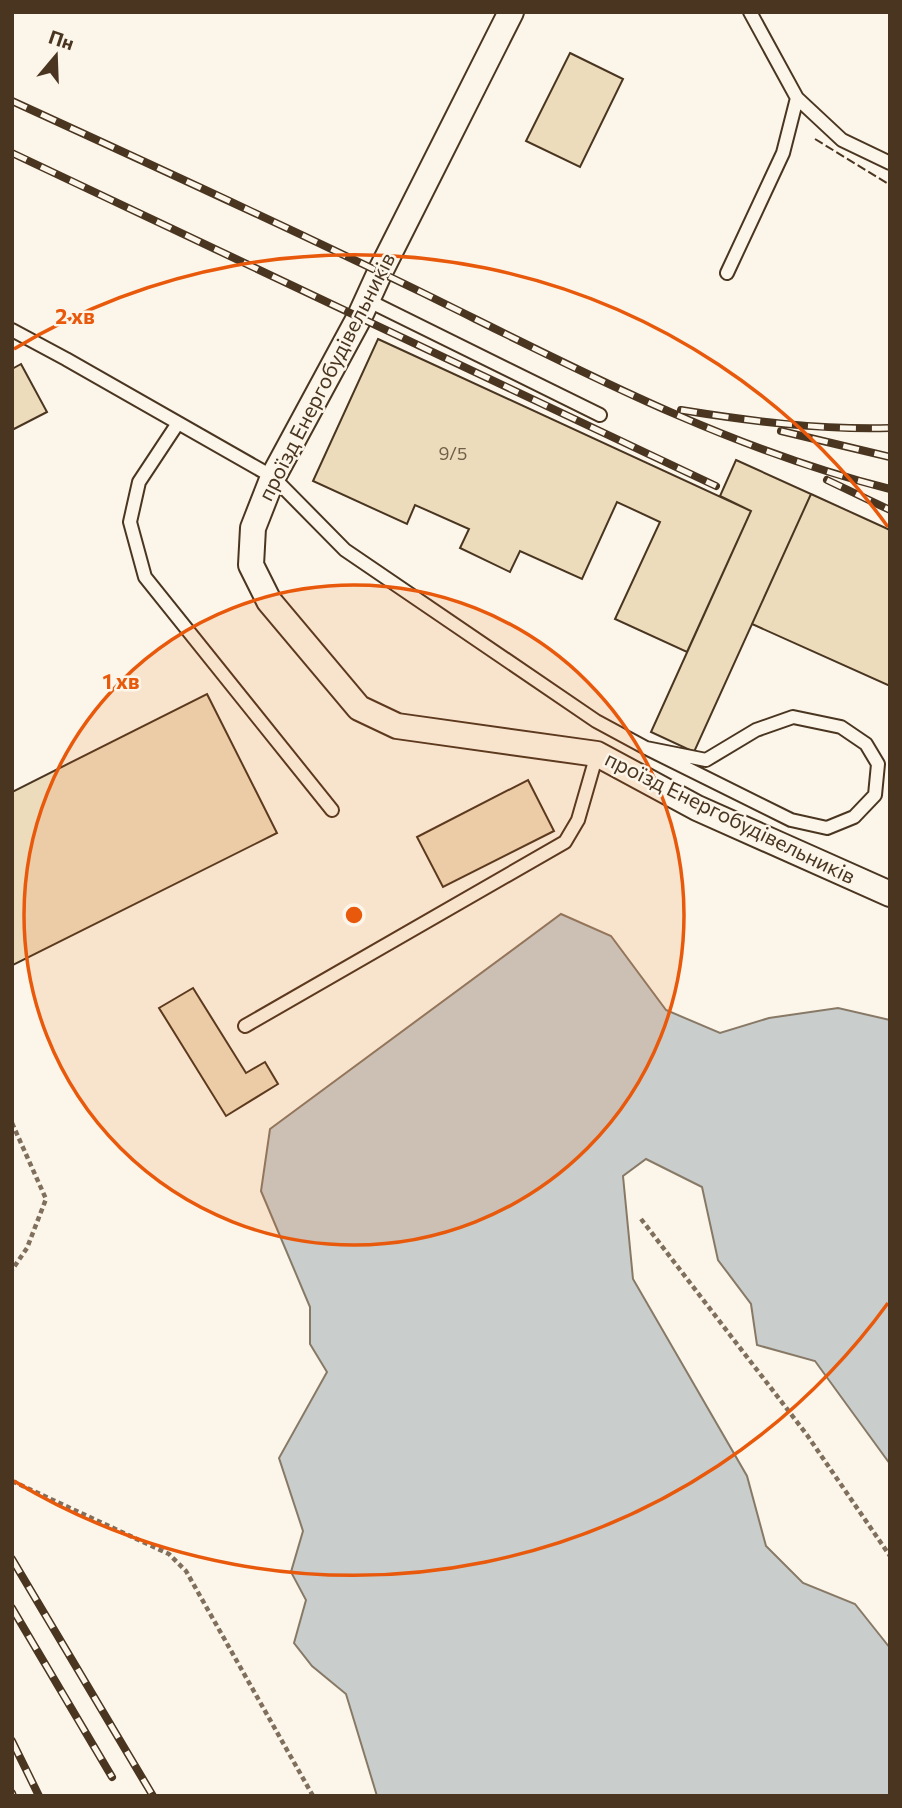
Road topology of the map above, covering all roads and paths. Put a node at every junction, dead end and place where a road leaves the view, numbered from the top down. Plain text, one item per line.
1 (511, 12) edge
2 (750, 12) edge
3 (797, 98) junction
4 (890, 163) edge
5 (727, 273) dead end
6 (367, 300) junction
7 (12, 330) edge
8 (600, 415) dead end
9 (178, 423) junction
10 (273, 477) junction
11 (646, 748) junction
12 (597, 754) junction
13 (331, 810) dead end
14 (890, 894) edge
15 (245, 1026) dead end
16 (12, 1124) edge
17 (641, 1219) dead end
18 (12, 1270) edge
19 (12, 1481) edge
20 (890, 1556) edge
21 (313, 1796) edge

1 - 6 street, проїзд Енергобудівельників
2 - 3 lane
3 - 4 lane
3 - 5 lane
6 - 8 lane
6 - 10 street, проїзд Енергобудівельників
7 - 9 lane
9 - 10 lane
9 - 13 lane
10 - 11 lane
10 - 12 street, проїзд Енергобудівельників
11 - 11 lane
12 - 14 street, проїзд Енергобудівельників
12 - 15 lane
16 - 18 path
17 - 20 path
19 - 21 path

